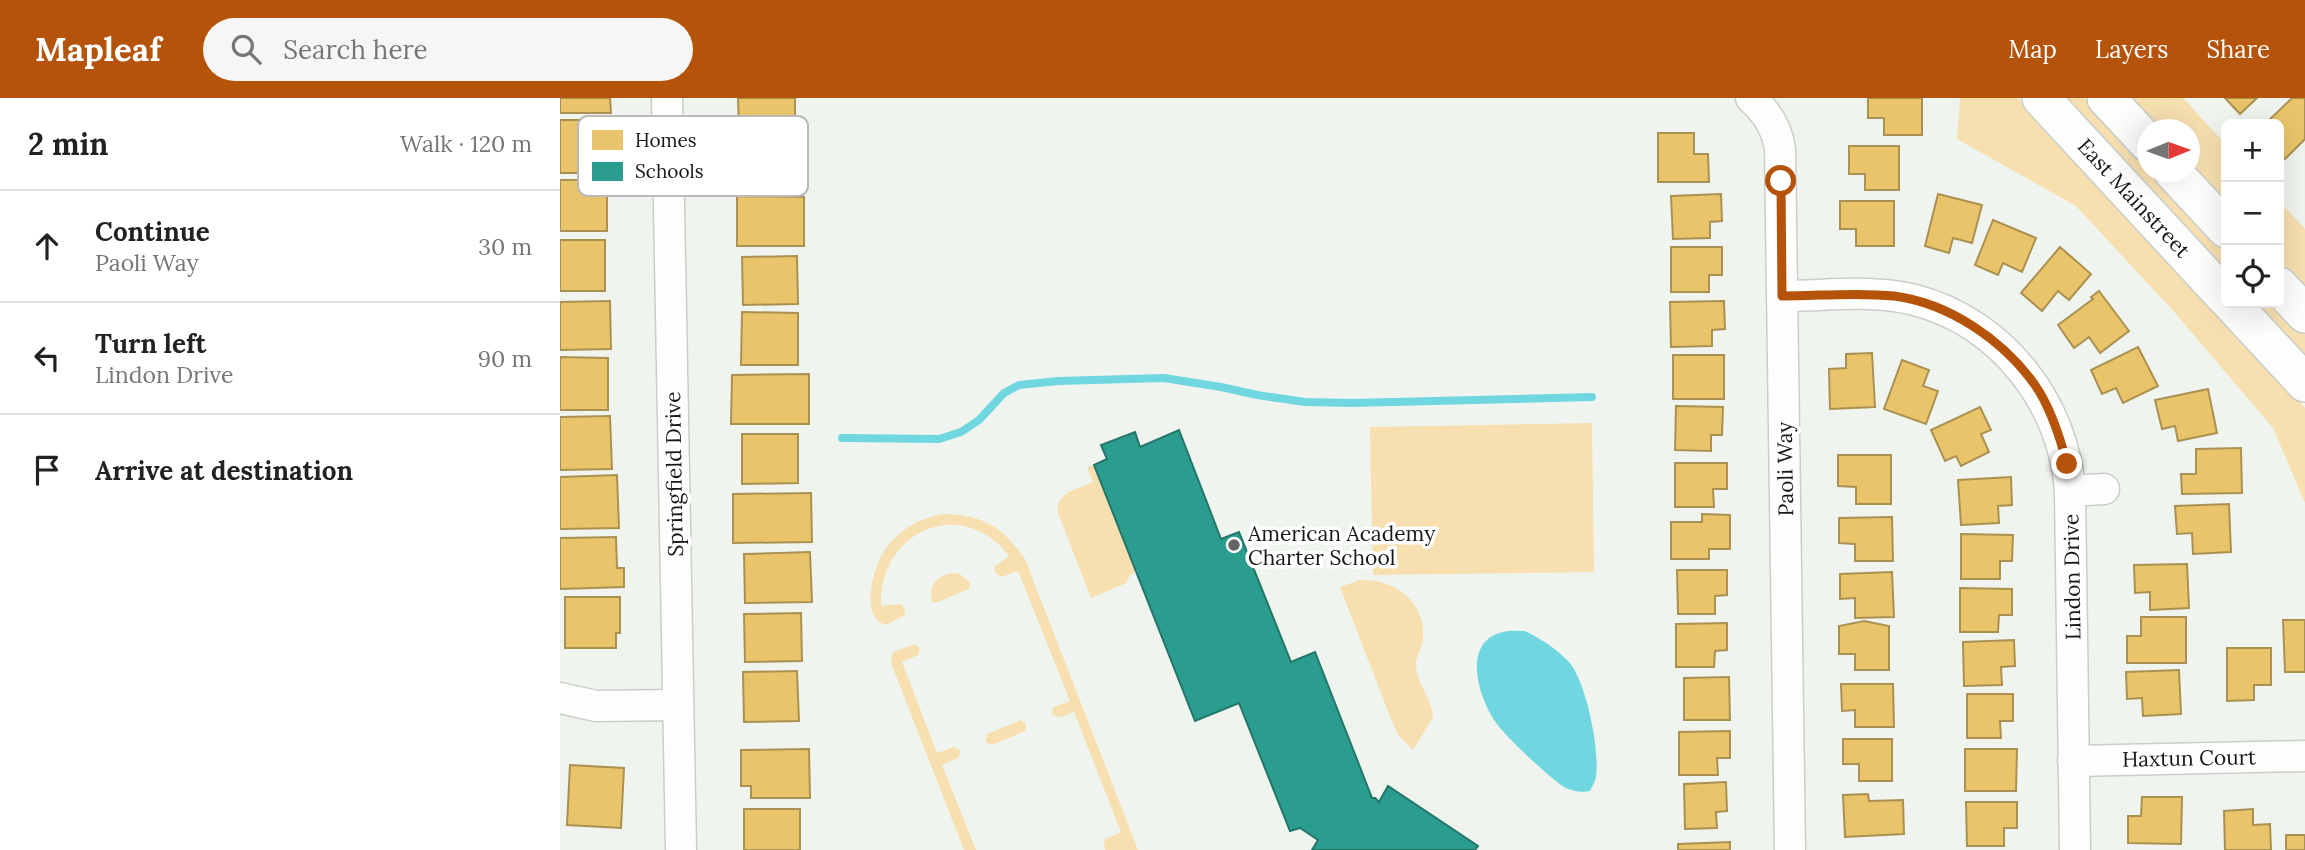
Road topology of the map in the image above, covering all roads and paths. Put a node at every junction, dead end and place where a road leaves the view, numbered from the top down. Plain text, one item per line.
1 (667, 98) edge
2 (2041, 98) edge
3 (2106, 98) edge
4 (1764, 102) edge
5 (667, 116) edge
6 (2137, 133) edge
7 (2182, 182) edge
8 (669, 196) edge
9 (2221, 224) edge
10 (2284, 291) edge
11 (2221, 293) edge
12 (1782, 296) junction
13 (2236, 308) edge
14 (2305, 314) edge
15 (2305, 383) edge
16 (2104, 489) dead end
17 (2070, 491) junction
18 (560, 698) edge
19 (678, 705) junction
20 (2305, 756) edge
21 (2073, 761) junction
22 (681, 850) edge
23 (1790, 850) edge
24 (2075, 850) edge

1 - 5 street, Springfield Drive
2 - 11 main road, East Mainstreet
3 - 6 main road
4 - 12 street, Paoli Way
7 - 9 main road
8 - 19 street, Springfield Drive
10 - 14 main road
12 - 17 street, Lindon Drive
12 - 23 street, Paoli Way
13 - 15 main road
16 - 17 street
17 - 21 street, Lindon Drive
18 - 19 street
19 - 22 street, Springfield Drive
20 - 21 street, Haxtun Court
21 - 24 street, Lindon Drive

